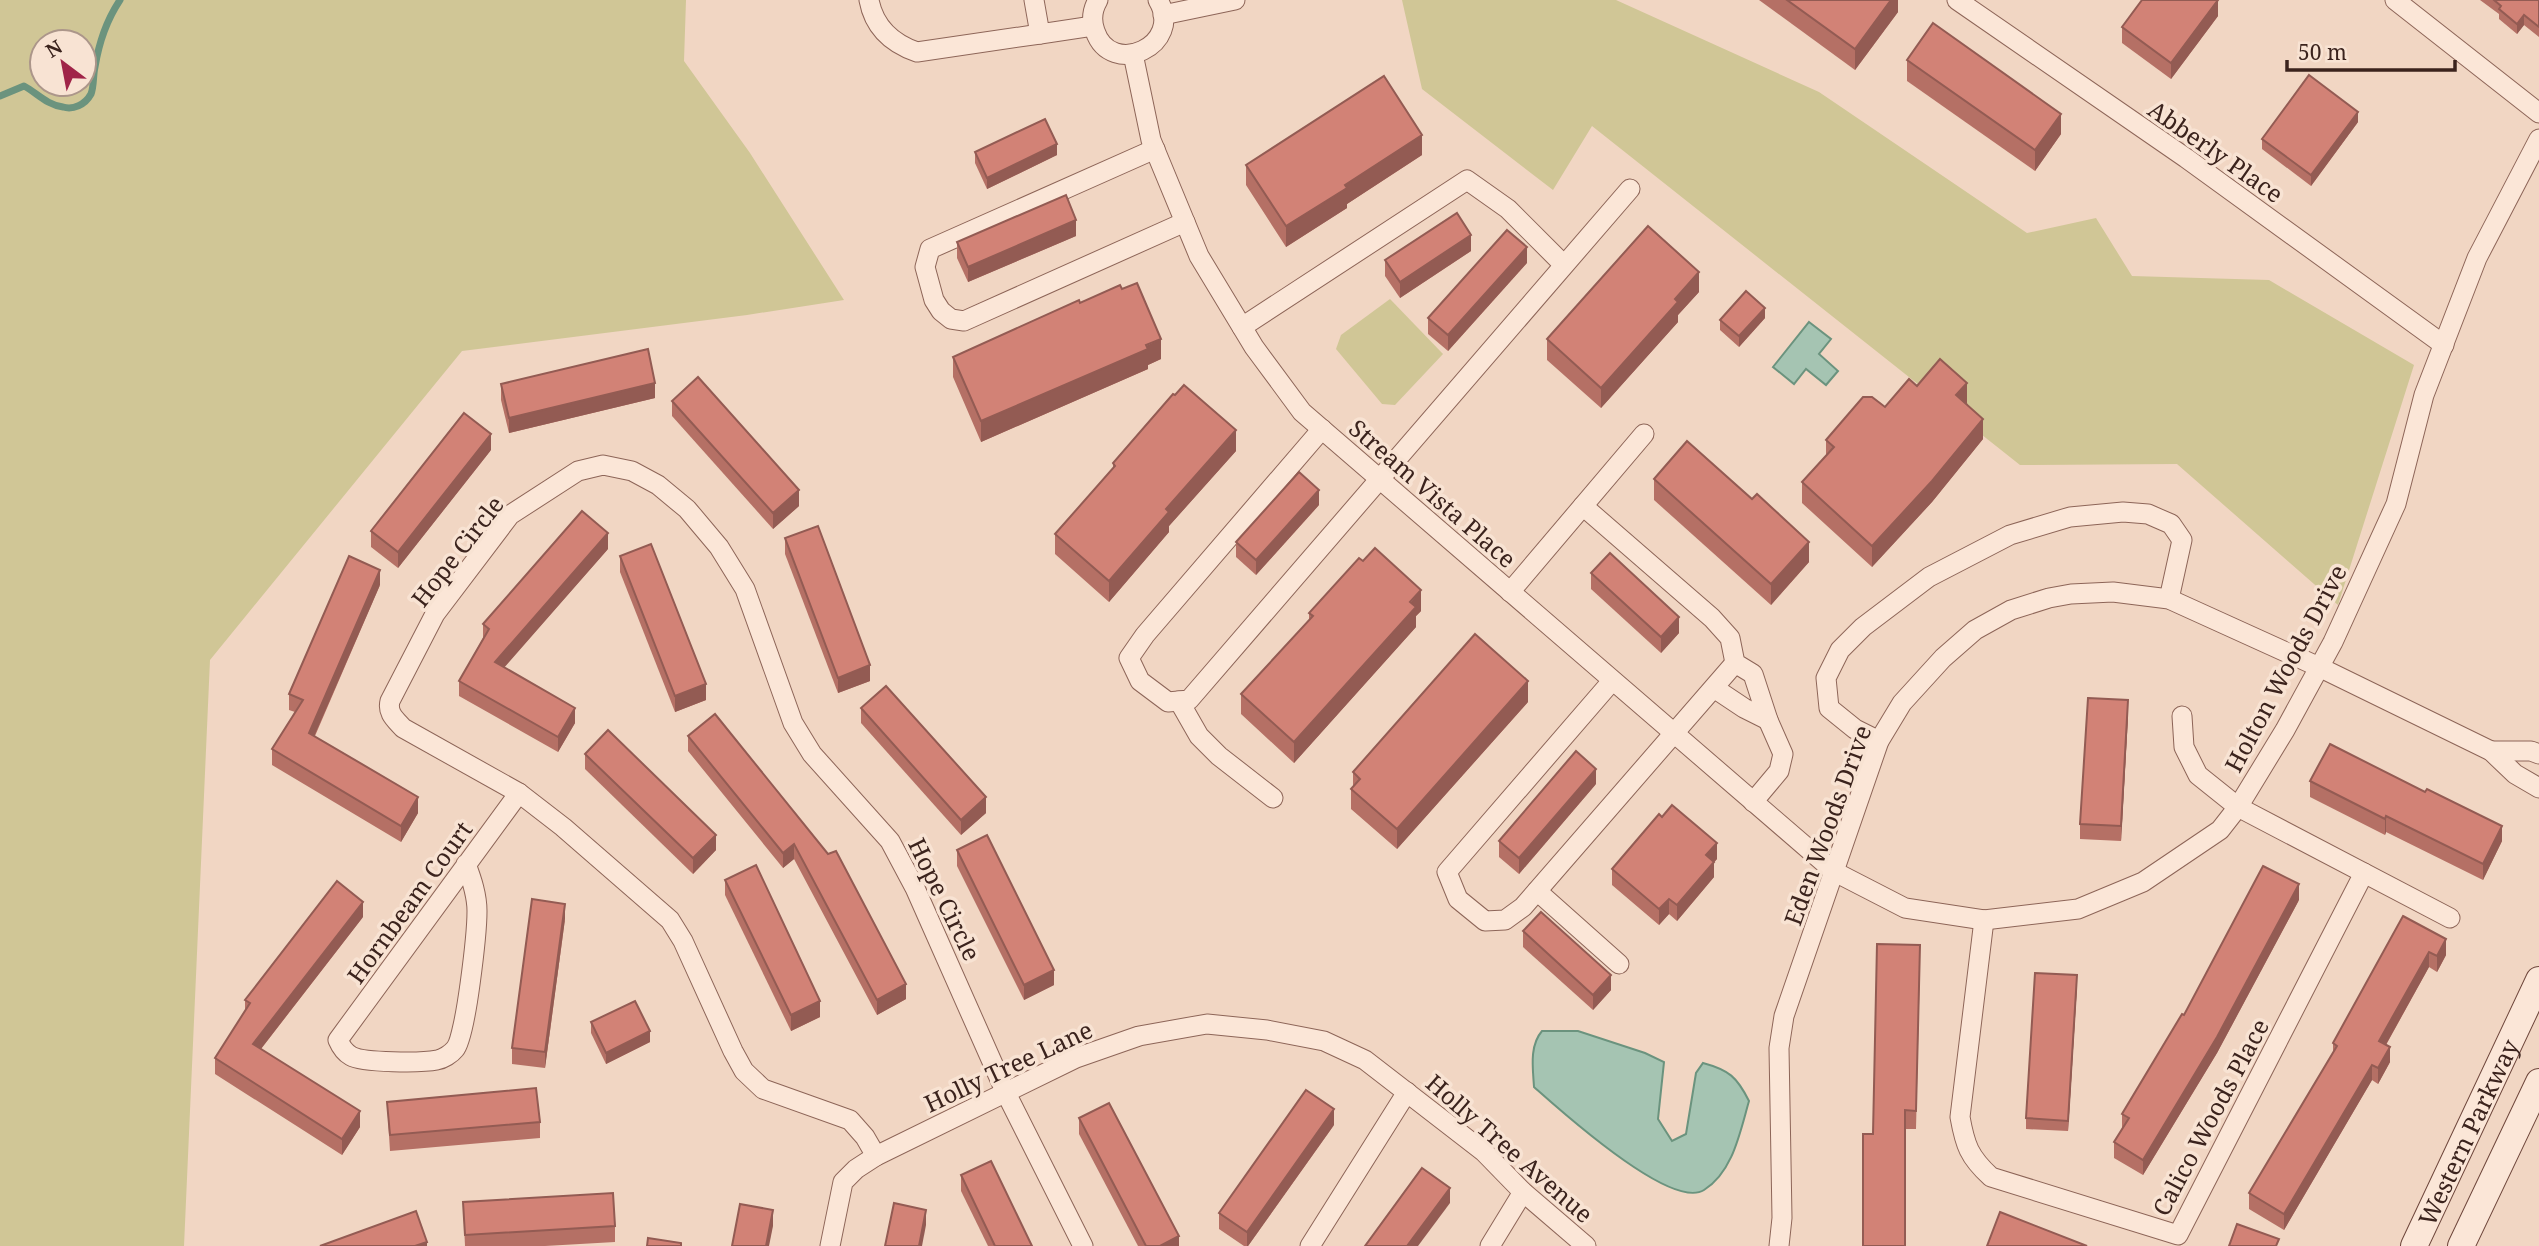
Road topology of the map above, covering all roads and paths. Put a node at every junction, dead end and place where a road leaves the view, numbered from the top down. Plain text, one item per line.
1 (869, 0) edge
2 (1034, 0) edge
3 (1098, 0) edge
4 (1236, 0) edge
5 (1957, 0) edge
6 (2395, 0) edge
7 (1208, 3) edge
8 (1161, 7) edge
9 (1093, 26) junction
10 (1040, 34) junction
11 (1133, 54) junction
12 (2539, 113) edge
13 (2539, 139) edge
14 (1155, 149) junction
15 (1630, 189) dead end
16 (1185, 222) junction
17 (1563, 264) junction
18 (1242, 327) junction
19 (2444, 345) junction
20 (1322, 429) junction
21 (1644, 434) dead end
22 (1379, 479) junction
23 (1583, 506) junction
24 (1510, 592) junction
25 (2169, 599) junction
26 (1735, 663) junction
27 (2319, 667) junction
28 (1612, 681) junction
29 (1714, 688) junction
30 (1180, 701) junction
31 (2182, 716) dead end
32 (1768, 720) junction
33 (1675, 734) junction
34 (1879, 741) junction
35 (2491, 751) junction
36 (2539, 754) edge
37 (2539, 788) edge
38 (519, 793) junction
39 (1273, 798) dead end
40 (1754, 802) junction
41 (2238, 807) junction
42 (466, 864) junction
43 (1835, 872) junction
44 (2364, 873) junction
45 (1537, 891) junction
46 (2450, 918) dead end
47 (1984, 920) junction
48 (1619, 964) dead end
49 (2539, 980) edge
50 (1207, 1024) joint
51 (2539, 1082) edge
52 (1005, 1091) junction
53 (1407, 1092) junction
54 (876, 1156) junction
55 (1523, 1192) junction
56 (830, 1246) edge
57 (1083, 1246) edge
58 (1310, 1246) edge
59 (1490, 1246) edge
60 (1586, 1246) edge
61 (1779, 1246) edge
62 (2414, 1246) edge
63 (2461, 1246) edge

1 - 10 street
2 - 10 street
3 - 9 street
4 - 7 street
5 - 19 street, Abberly Place
6 - 12 street
7 - 8 street
8 - 11 street
9 - 10 street
9 - 11 street
11 - 14 street, Stream Vista Place
13 - 19 street, Holton Woods Drive
14 - 16 street, Stream Vista Place
14 - 16 street
15 - 17 street
16 - 18 street, Stream Vista Place
17 - 18 street
17 - 22 street
18 - 20 street, Stream Vista Place
19 - 27 street, Holton Woods Drive
20 - 22 street, Stream Vista Place
20 - 30 street
21 - 23 street
22 - 24 street, Stream Vista Place
22 - 30 street
23 - 24 street
23 - 26 street
24 - 28 street, Stream Vista Place
25 - 27 street, Eden Woods Drive
25 - 34 street, Eden Woods Drive
25 - 34 street
26 - 29 street
26 - 32 street
27 - 35 street, Eden Woods Drive
27 - 41 street, Holton Woods Drive
28 - 33 street, Stream Vista Place
28 - 45 street
29 - 32 street
29 - 33 street
30 - 39 street
31 - 41 street
32 - 40 street
33 - 40 street, Stream Vista Place
33 - 45 street
34 - 43 street, Eden Woods Drive
35 - 36 street, Eden Woods Drive
35 - 37 street, Eden Woods Drive
38 - 42 street, Hornbeam Court
38 - 52 street, Hope Circle
38 - 54 street, Hope Circle
40 - 43 street, Stream Vista Place
41 - 44 street
41 - 47 street, Holton Woods Drive
42 - 42 street, Hornbeam Court
43 - 47 street, Holton Woods Drive
43 - 61 street, Eden Woods Drive
44 - 46 street
44 - 47 street, Calico Woods Place
45 - 48 street
49 - 62 main road, Western Parkway
50 - 52 street, Holly Tree Lane
50 - 53 street, Holly Tree Avenue
51 - 63 main road, Western Parkway
52 - 54 street, Holly Tree Lane
52 - 57 street, Hope Circle
53 - 55 street, Holly Tree Avenue
53 - 58 street
54 - 56 street, Holly Tree Lane
55 - 59 street
55 - 60 street, Holly Tree Avenue

